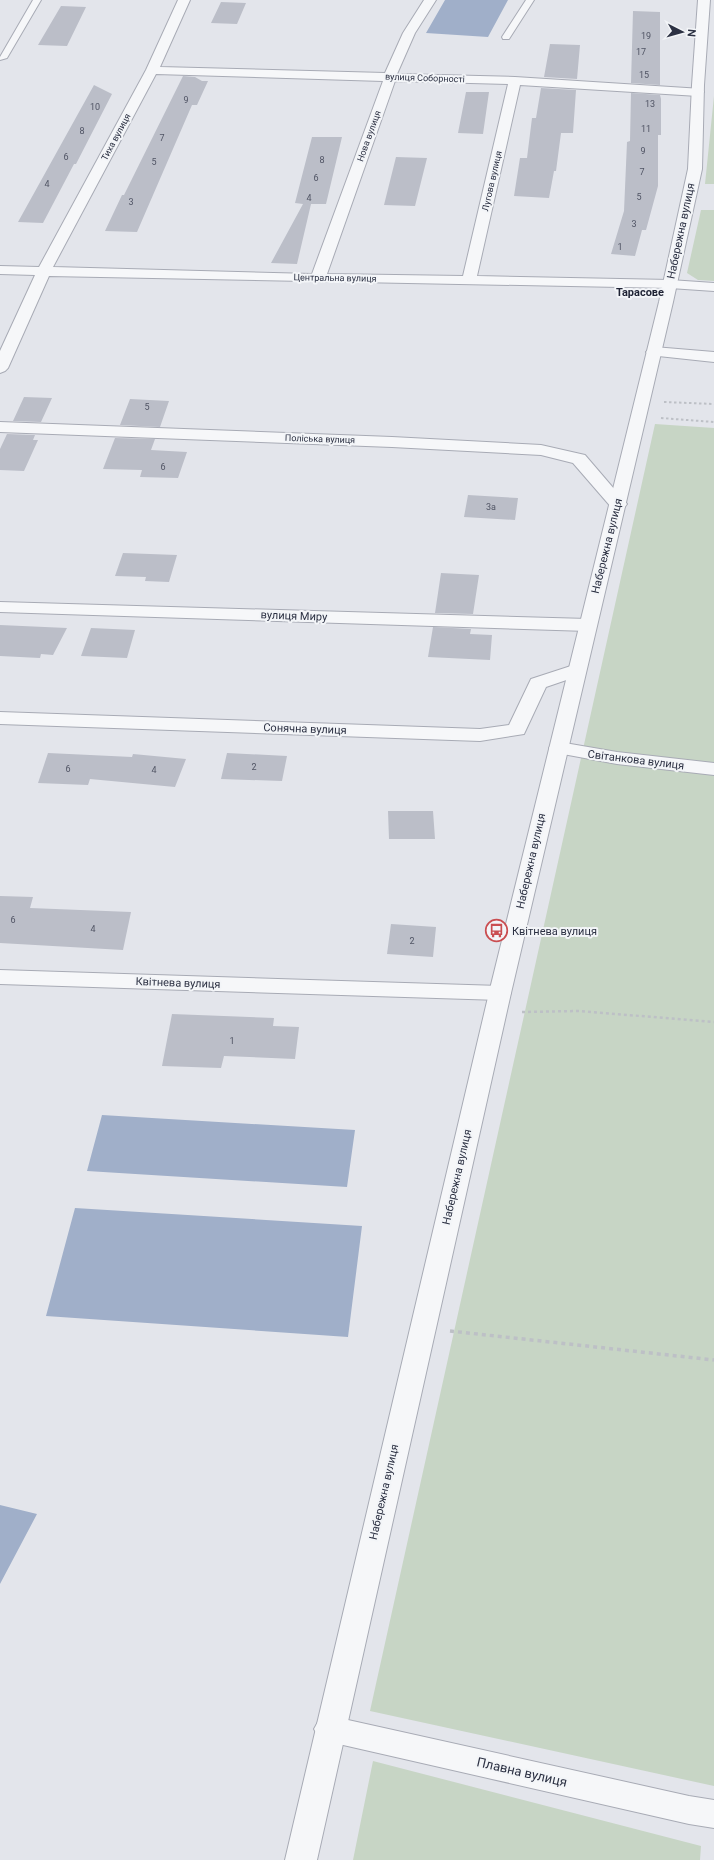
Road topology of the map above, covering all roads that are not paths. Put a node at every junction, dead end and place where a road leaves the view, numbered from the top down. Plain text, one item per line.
1 (38, 0) edge
2 (184, 0) edge
3 (430, 0) edge
4 (530, 0) edge
5 (704, 0) edge
6 (506, 37) dead end
7 (3, 58) dead end
8 (152, 70) junction
9 (390, 77) junction
10 (515, 82) junction
11 (698, 92) junction
12 (0, 270) edge
13 (44, 271) junction
14 (318, 278) junction
15 (468, 281) junction
16 (670, 284) junction
17 (714, 287) edge
18 (654, 352) junction
19 (714, 356) edge
20 (0, 368) edge
21 (0, 427) edge
22 (618, 504) junction
23 (0, 607) edge
24 (588, 625) junction
25 (577, 670) junction
26 (0, 718) edge
27 (558, 748) junction
28 (714, 769) edge
29 (0, 977) edge
30 (498, 1003) junction
31 (330, 1729) junction
32 (714, 1814) edge
33 (301, 1860) edge

1 - 7 lane
2 - 8 street, Тиха вулиця
3 - 9 street, Нова вулиця
4 - 6 lane
5 - 11 street, Набережна вулиця
8 - 9 street, вулиця Соборності
8 - 13 street, Тиха вулиця
9 - 10 street, вулиця Соборності
9 - 14 street, Нова вулиця
10 - 11 street, вулиця Соборності
10 - 15 street, Лугова вулиця
11 - 16 street, Набережна вулиця
12 - 13 street, Центральна вулиця
13 - 14 street, Центральна вулиця
13 - 20 street, Тиха вулиця
14 - 15 street, Центральна вулиця
15 - 16 street, Центральна вулиця
16 - 17 street, Центральна вулиця
16 - 18 street, Набережна вулиця
18 - 19 street
18 - 22 street, Набережна вулиця
21 - 22 street, Поліська вулиця
22 - 24 street, Набережна вулиця
23 - 24 street, вулиця Миру
24 - 25 street, Набережна вулиця
25 - 26 street, Сонячна вулиця
25 - 27 street, Набережна вулиця
27 - 28 street, Світанкова вулиця
27 - 30 street, Набережна вулиця
29 - 30 street, Квітнева вулиця
30 - 31 street, Набережна вулиця
31 - 32 street, Плавна вулиця
31 - 33 street, Набережна вулиця

